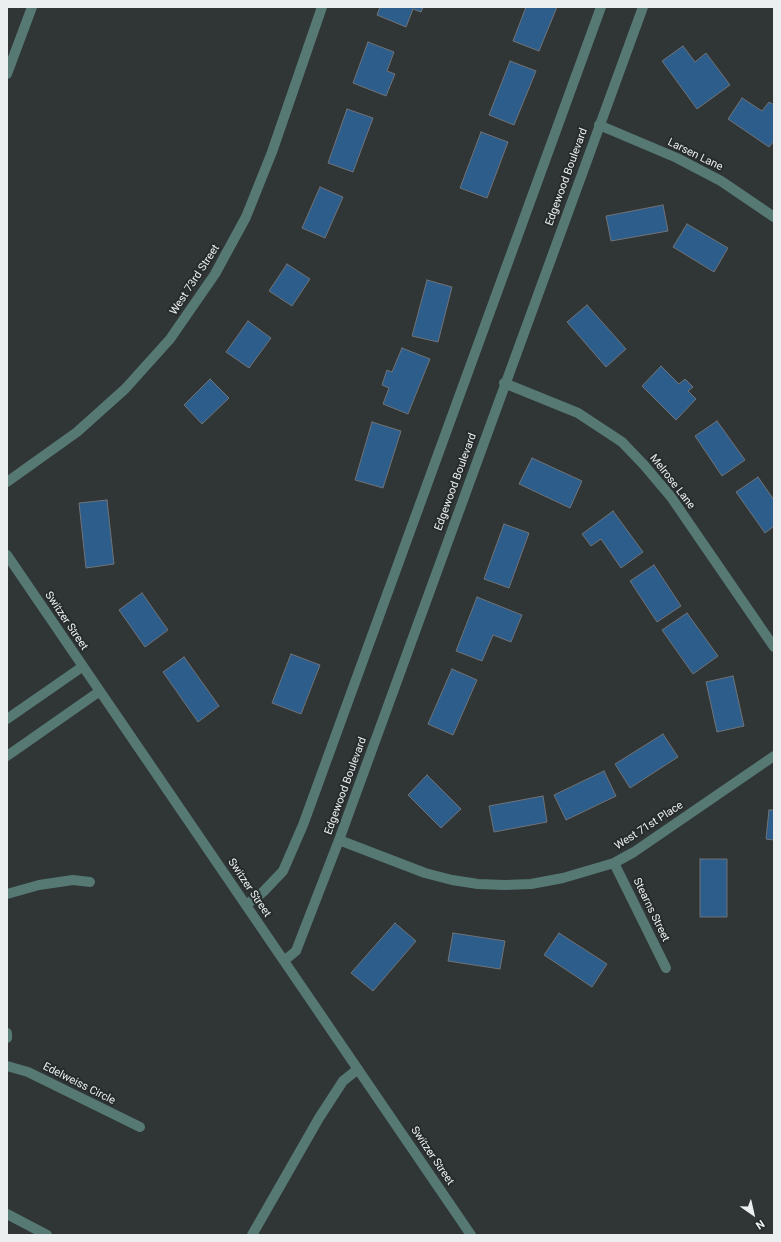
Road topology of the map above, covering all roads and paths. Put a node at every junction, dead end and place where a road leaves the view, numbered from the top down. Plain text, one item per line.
1 (32, 7) edge
2 (322, 7) edge
3 (601, 7) edge
4 (643, 7) edge
5 (7, 74) edge
6 (599, 125) junction
7 (774, 217) edge
8 (504, 383) junction
9 (7, 482) edge
10 (7, 555) edge
11 (774, 648) edge
12 (82, 667) junction
13 (100, 691) junction
14 (7, 719) edge
15 (7, 756) edge
16 (774, 756) edge
17 (339, 840) junction
18 (614, 863) junction
19 (90, 882) dead end
20 (7, 894) edge
21 (246, 905) junction
22 (284, 960) junction
23 (666, 968) dead end
24 (7, 1033) edge
25 (7, 1038) edge
26 (7, 1066) edge
27 (358, 1069) junction
28 (140, 1127) dead end
29 (7, 1214) edge
30 (47, 1235) edge
31 (252, 1235) edge
32 (471, 1235) edge

1 - 5 street
2 - 9 street, West 73rd Street
3 - 21 street
4 - 6 street, Edgewood Boulevard
6 - 7 street, Larsen Lane
6 - 8 street, Edgewood Boulevard
8 - 11 street, Melrose Lane
8 - 17 street, Edgewood Boulevard
10 - 12 street, Switzer Street
12 - 13 street, Switzer Street
12 - 14 street
13 - 15 street
13 - 21 street, Switzer Street
16 - 18 street, West 71st Place
17 - 18 street, West 71st Place
17 - 22 street, Edgewood Boulevard
18 - 23 street, Stearns Street
19 - 20 street
21 - 22 street, Switzer Street
22 - 27 street, Switzer Street
24 - 25 street
26 - 28 street, Edelweiss Circle
27 - 31 street
27 - 32 street, Switzer Street
29 - 30 street

